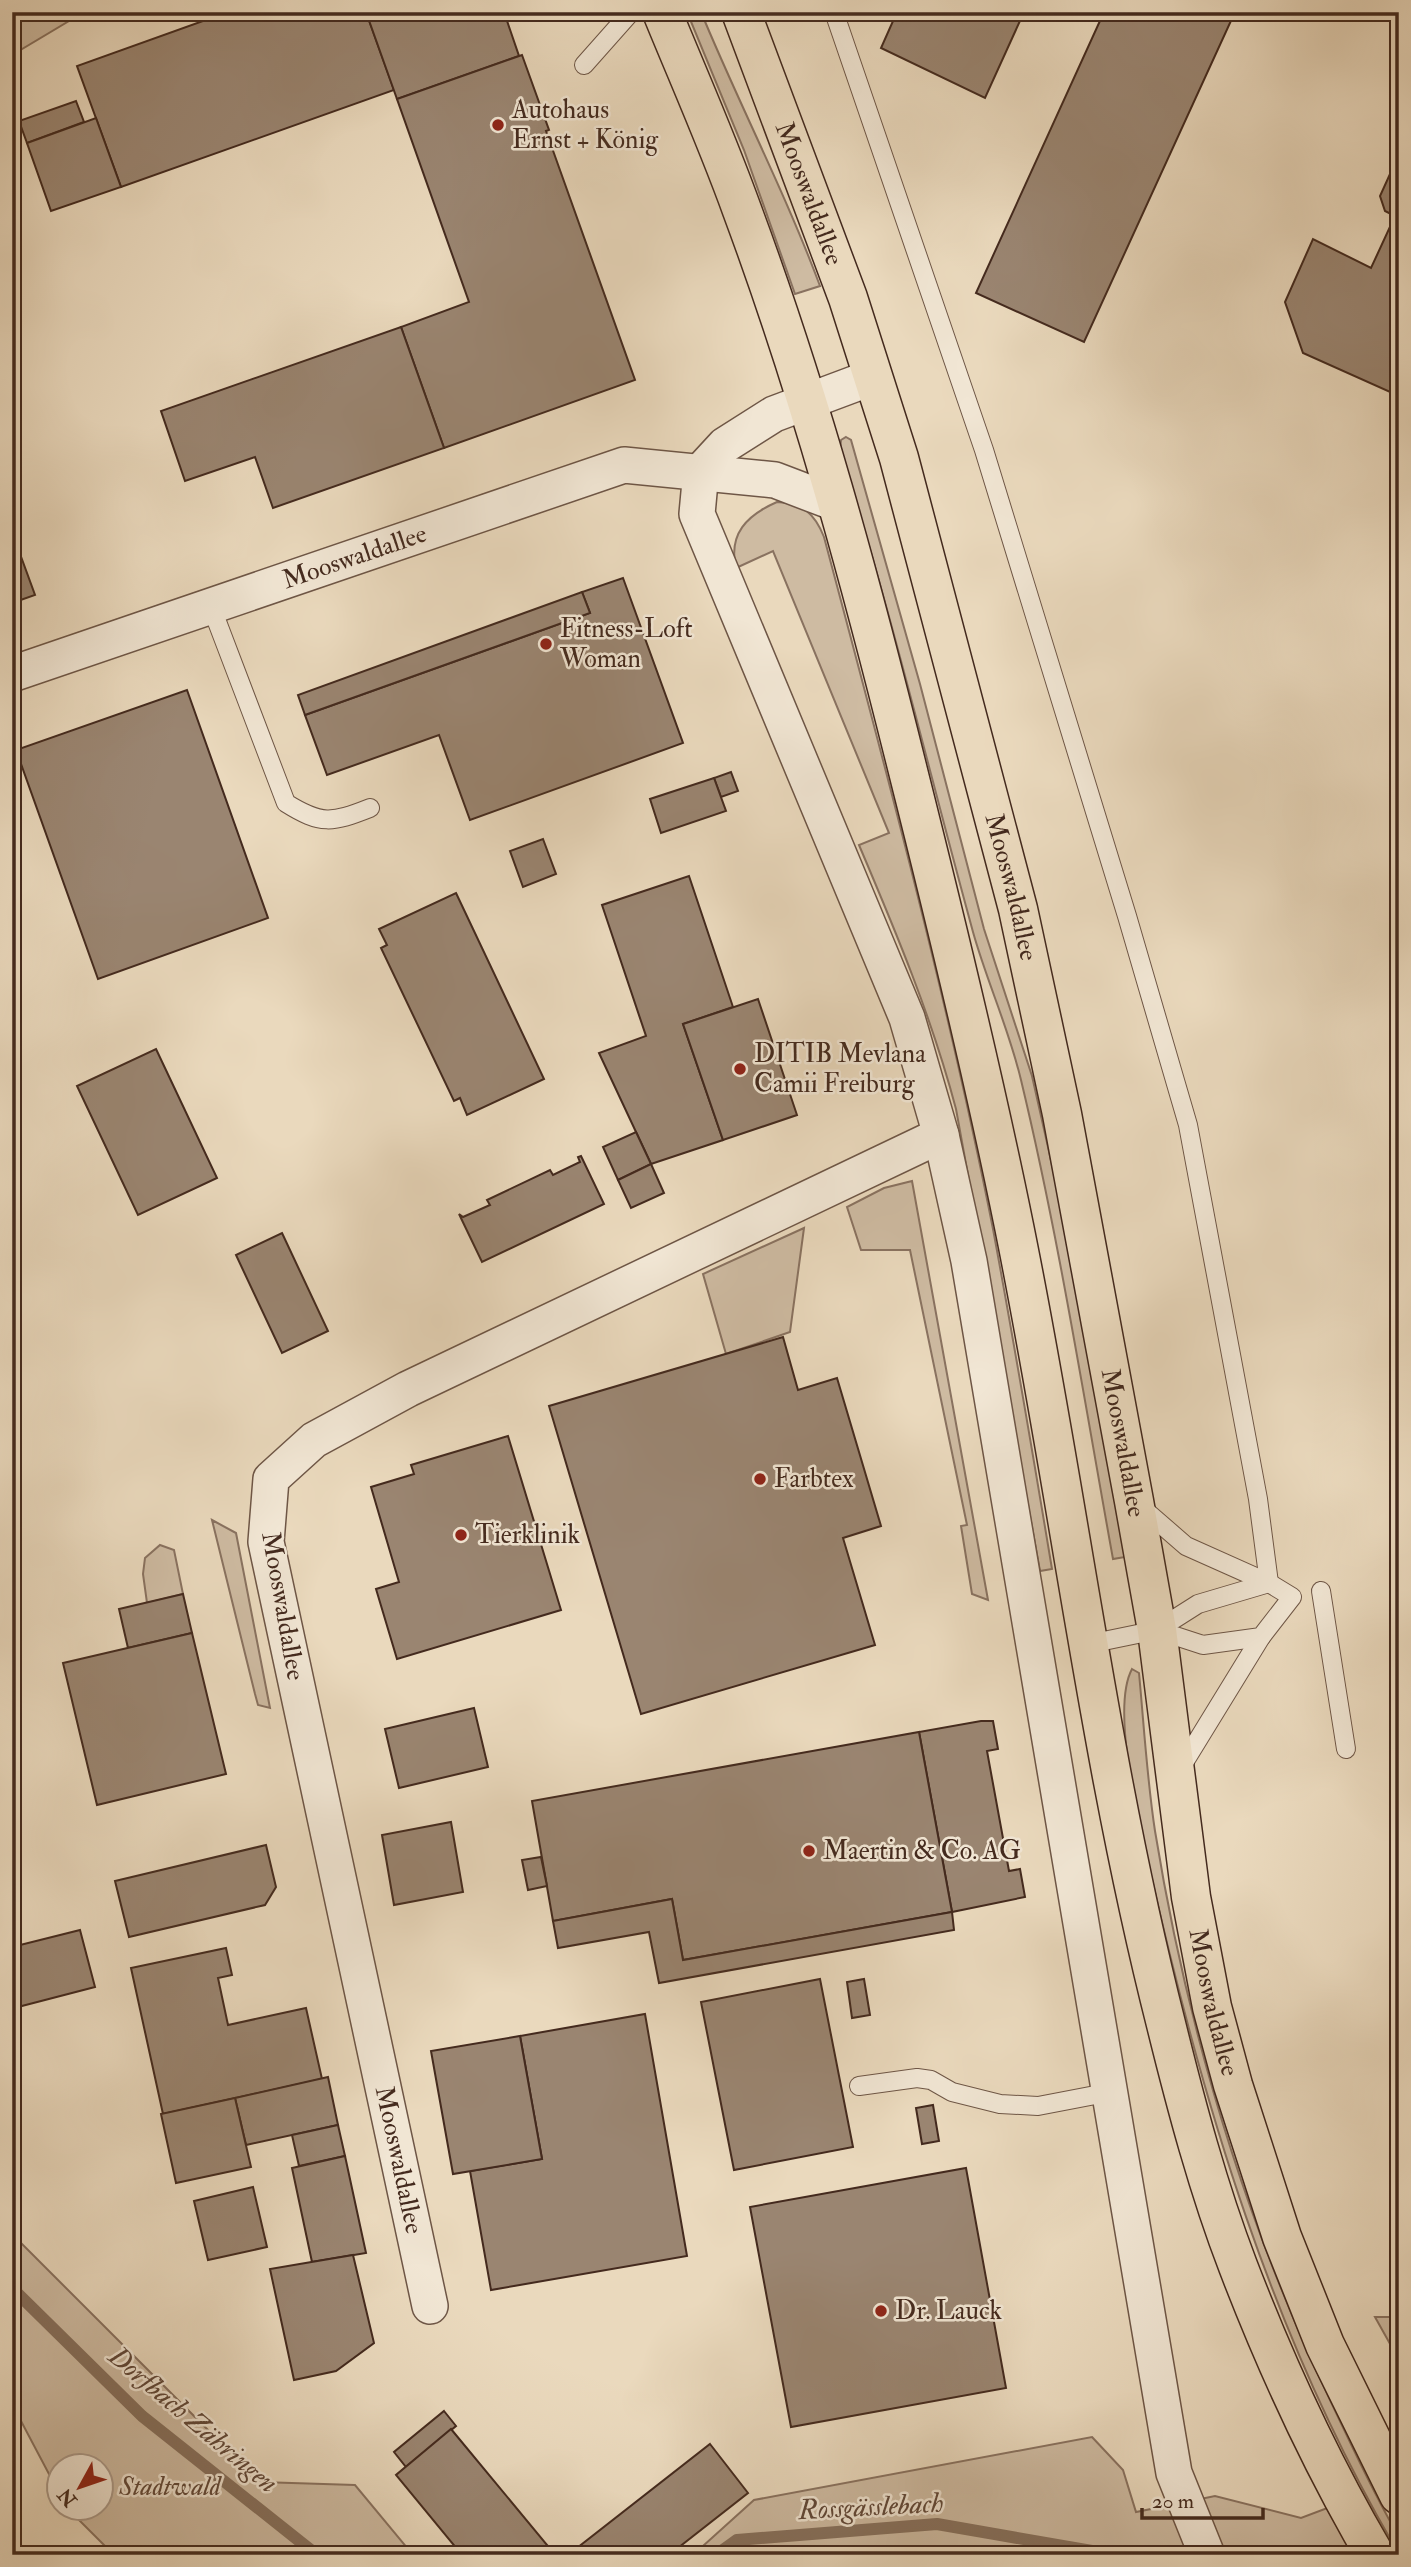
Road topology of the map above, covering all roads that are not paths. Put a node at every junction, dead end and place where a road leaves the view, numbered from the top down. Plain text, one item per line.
1 (631, 12) edge
2 (662, 12) edge
3 (741, 12) edge
4 (834, 12) edge
5 (584, 65) dead end
6 (873, 377) junction
7 (807, 399) junction
8 (701, 471) junction
9 (838, 504) junction
10 (211, 606) junction
11 (12, 674) edge
12 (370, 808) dead end
13 (940, 1135) junction
14 (1135, 1501) junction
15 (1269, 1583) junction
16 (1321, 1591) dead end
17 (1157, 1630) junction
18 (1261, 1637) junction
19 (1089, 1644) junction
20 (1346, 1749) dead end
21 (1174, 1777) junction
22 (859, 2086) dead end
23 (1111, 2092) junction
24 (430, 2306) dead end
25 (1399, 2495) edge
26 (1204, 2546) edge
27 (1375, 2555) edge

1 - 5 lane
2 - 7 main road, Mooswaldallee
3 - 6 main road, Mooswaldallee
4 - 15 lane
6 - 7 street
6 - 14 main road, Mooswaldallee
7 - 8 street
7 - 9 main road, Mooswaldallee
8 - 9 street, Mooswaldallee
8 - 10 street, Mooswaldallee
8 - 13 street
9 - 19 main road, Mooswaldallee
10 - 11 street, Mooswaldallee
10 - 12 lane
13 - 23 street
13 - 24 street, Mooswaldallee
14 - 15 lane
14 - 17 main road, Mooswaldallee
15 - 17 lane
15 - 18 lane
16 - 20 lane
17 - 18 lane
17 - 19 lane
17 - 21 main road, Mooswaldallee
18 - 21 lane
19 - 27 main road, Mooswaldallee
21 - 25 main road, Mooswaldallee
22 - 23 lane
23 - 26 street

